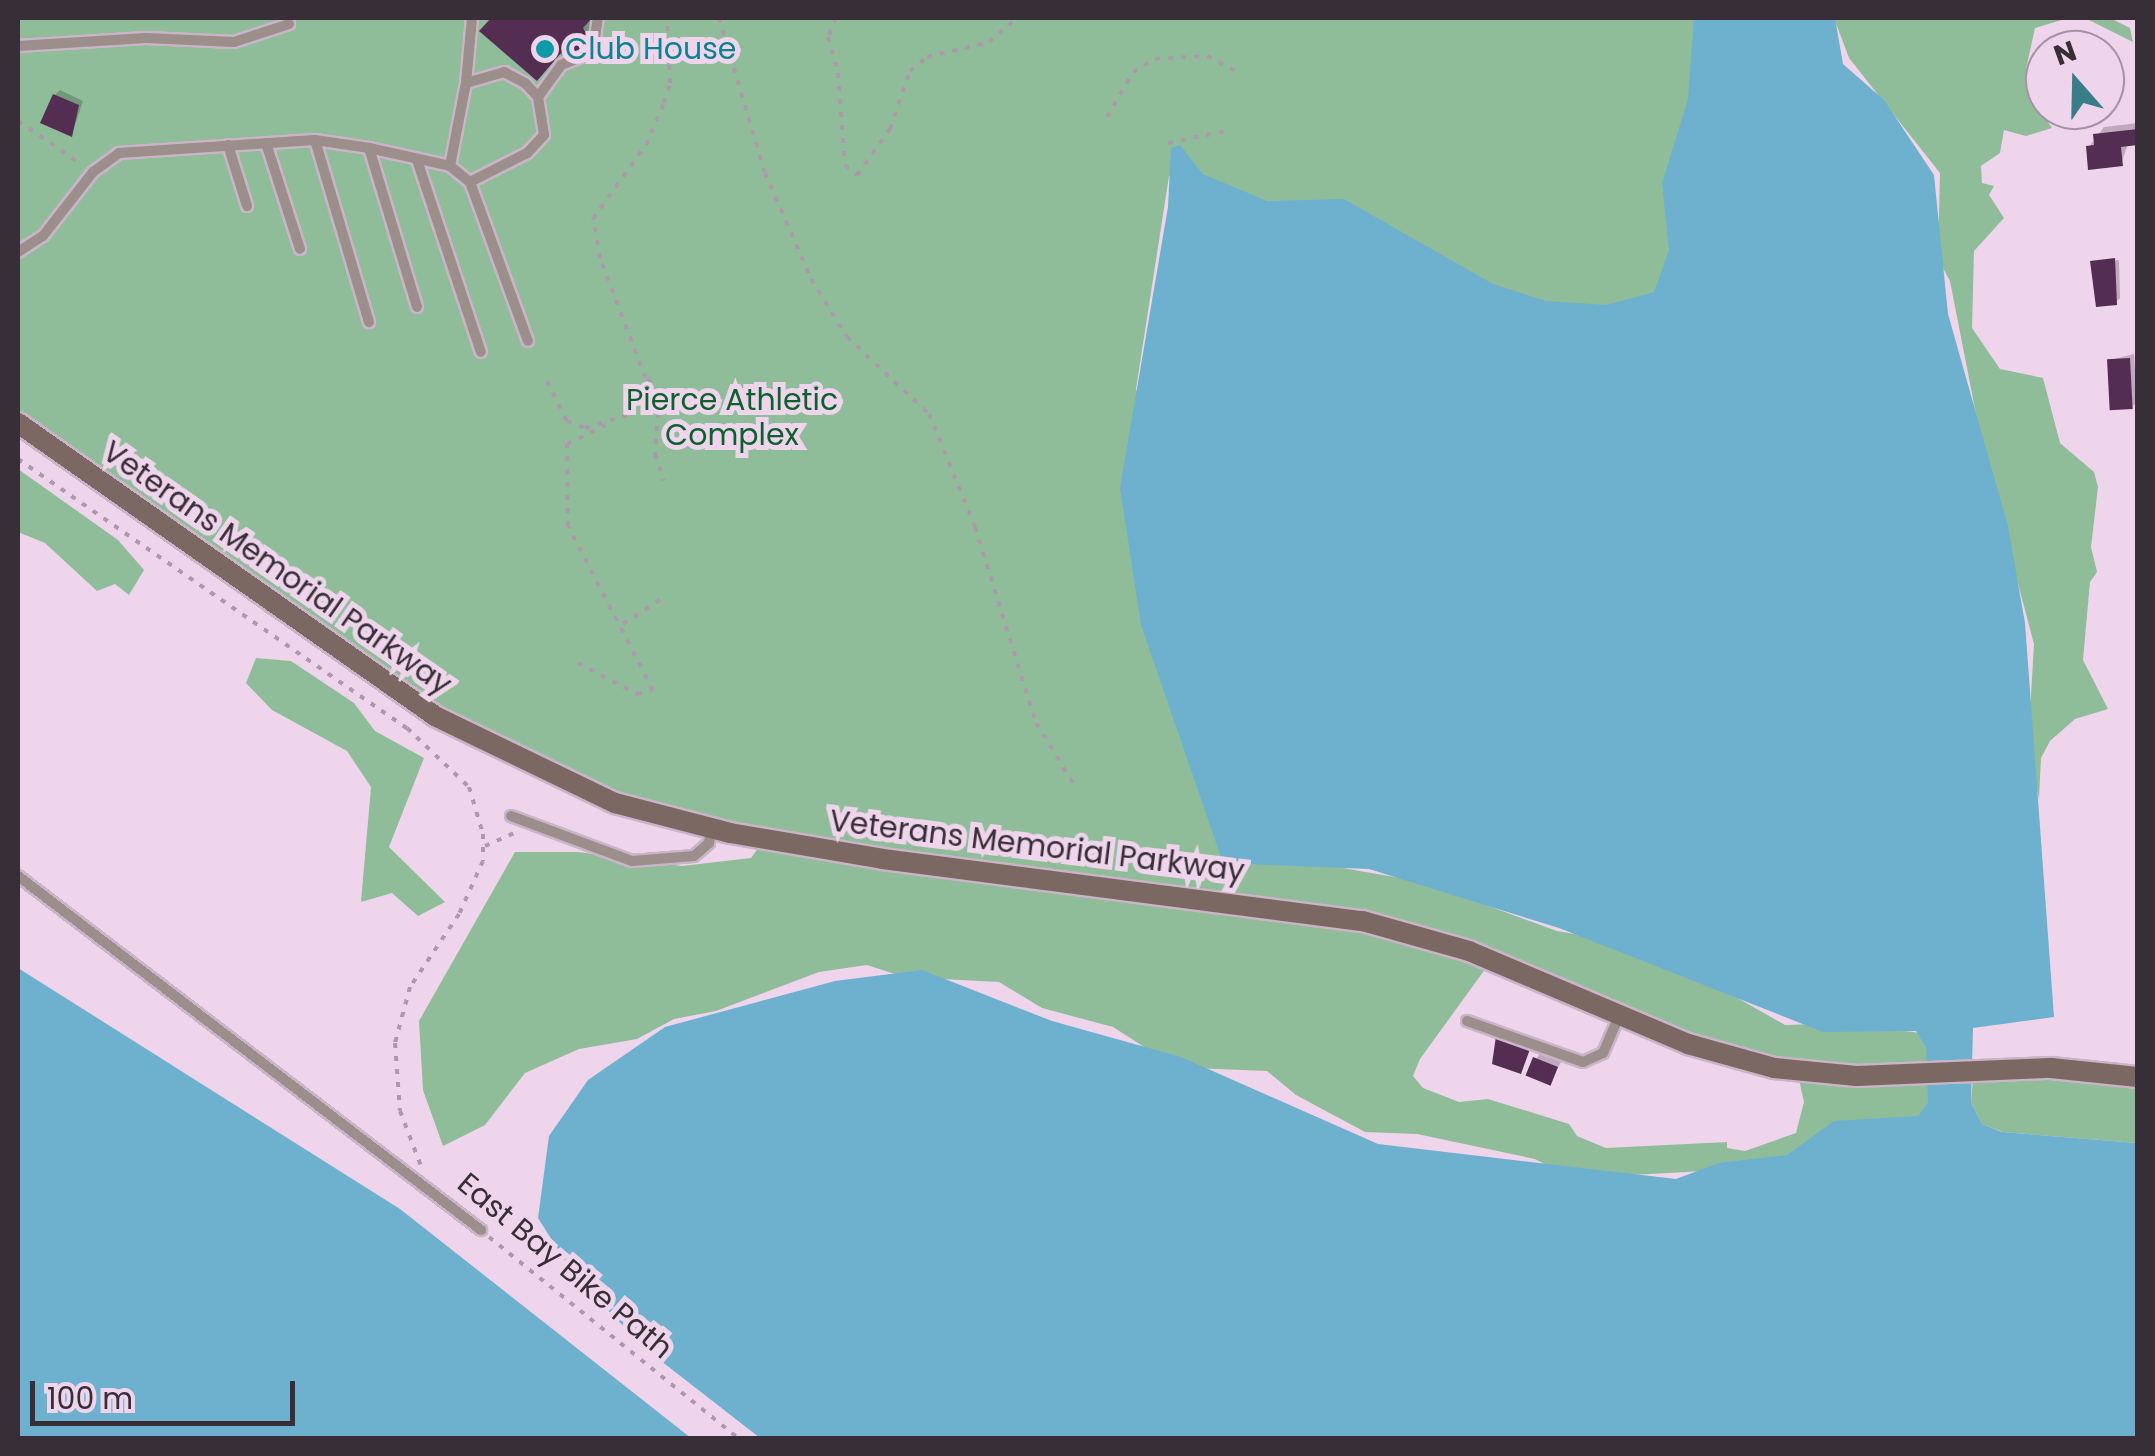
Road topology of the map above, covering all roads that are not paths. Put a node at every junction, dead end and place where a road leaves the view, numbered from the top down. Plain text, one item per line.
1 (472, 18) edge
2 (598, 18) edge
3 (289, 24) dead end
4 (18, 46) edge
5 (466, 82) junction
6 (538, 96) junction
7 (315, 140) junction
8 (266, 143) junction
9 (228, 145) junction
10 (368, 148) junction
11 (418, 160) junction
12 (450, 166) junction
13 (470, 182) junction
14 (247, 206) dead end
15 (300, 249) dead end
16 (18, 252) edge
17 (418, 308) dead end
18 (369, 322) dead end
19 (528, 340) dead end
20 (481, 352) dead end
21 (18, 423) edge
22 (511, 816) dead end
23 (711, 829) junction
24 (18, 876) edge
25 (1620, 1013) junction
26 (1467, 1021) dead end
27 (2138, 1076) edge
28 (480, 1230) road end

1 - 5 lane
2 - 6 lane
3 - 4 lane
5 - 6 lane
5 - 12 lane
6 - 13 lane
7 - 8 lane
7 - 10 lane
7 - 18 lane
8 - 9 lane
8 - 15 lane
9 - 14 lane
9 - 16 lane
10 - 11 lane
10 - 17 lane
11 - 12 lane
11 - 20 lane
12 - 13 lane
13 - 19 lane
21 - 23 main road, Veterans Memorial Parkway
22 - 23 lane
23 - 25 main road, Veterans Memorial Parkway
24 - 28 lane
25 - 26 lane
25 - 27 main road, Veterans Memorial Parkway

